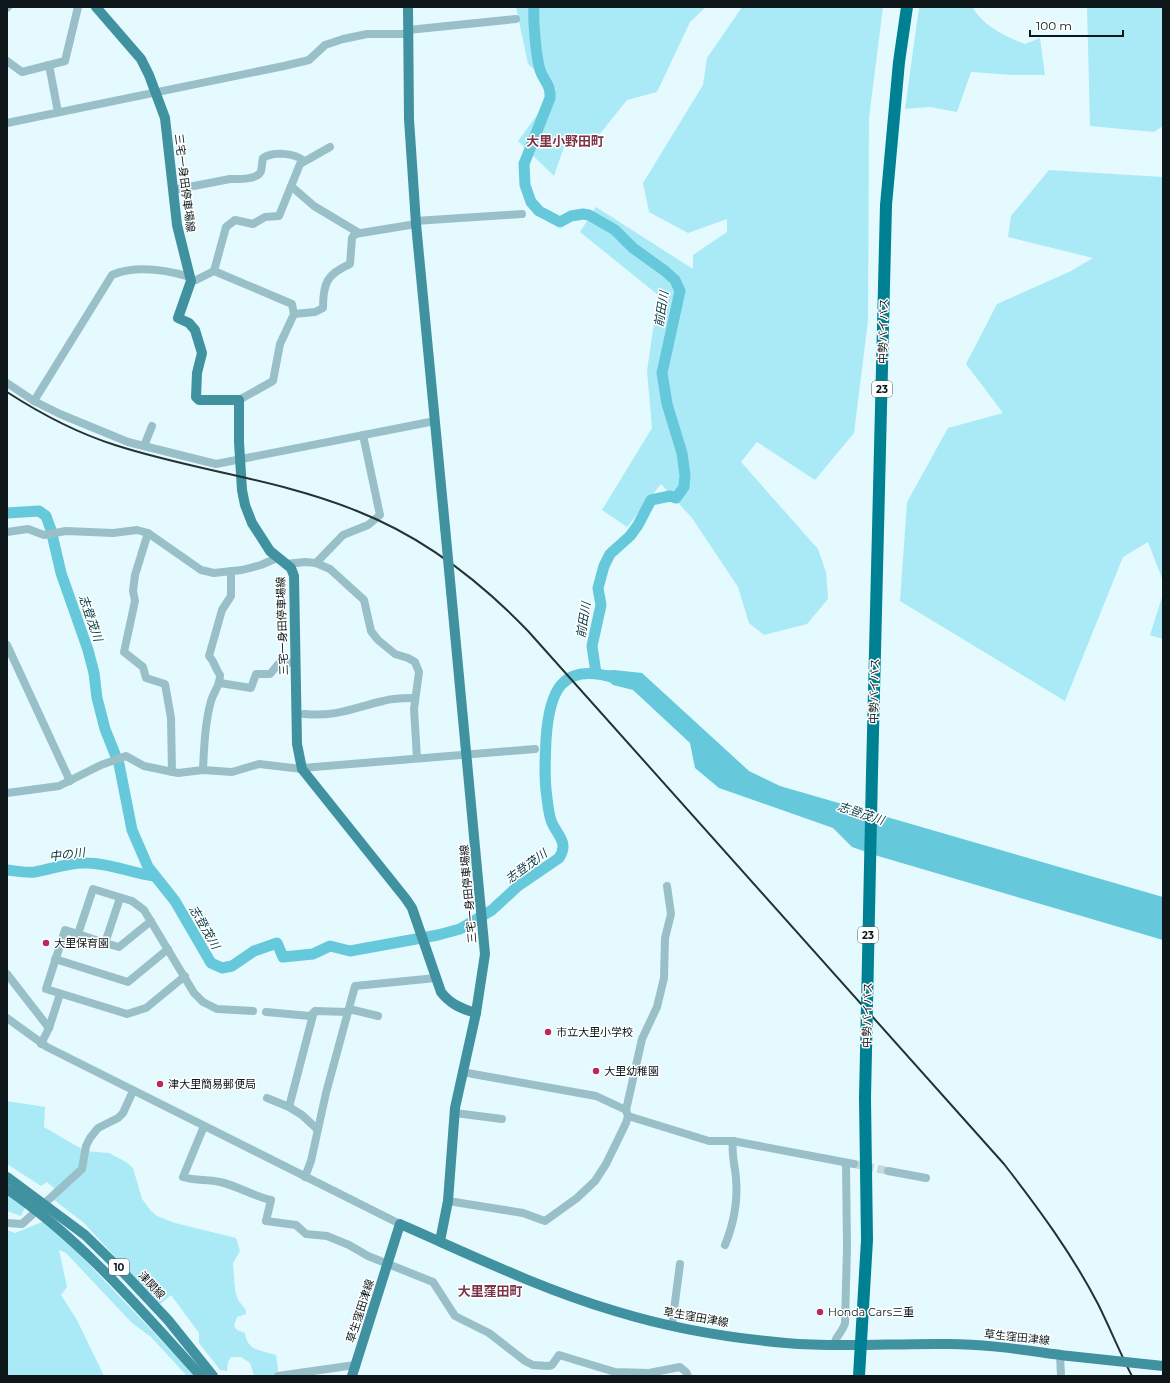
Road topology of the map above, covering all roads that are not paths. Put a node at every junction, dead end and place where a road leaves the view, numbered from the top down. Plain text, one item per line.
1 (78, 7) edge
2 (96, 7) edge
3 (408, 7) edge
4 (907, 7) edge
5 (516, 18) dead end
6 (408, 32) junction
7 (7, 61) edge
8 (49, 65) junction
9 (155, 92) junction
10 (58, 112) junction
11 (7, 123) edge
12 (330, 148) dead end
13 (304, 161) junction
14 (291, 186) junction
15 (173, 190) junction
16 (522, 214) dead end
17 (416, 222) junction
18 (359, 233) junction
19 (214, 270) junction
20 (191, 279) junction
21 (294, 314) junction
22 (7, 383) edge
23 (239, 400) junction
24 (34, 401) junction
25 (435, 421) junction
26 (152, 426) dead end
27 (363, 435) junction
28 (144, 446) junction
29 (240, 460) junction
30 (7, 532) edge
31 (148, 533) junction
32 (277, 558) junction
33 (316, 563) junction
34 (286, 564) junction
35 (231, 571) junction
36 (7, 645) edge
37 (295, 663) junction
38 (220, 684) junction
39 (414, 698) junction
40 (304, 714) dead end
41 (535, 749) dead end
42 (466, 753) junction
43 (417, 758) junction
44 (302, 768) junction
45 (203, 770) junction
46 (172, 772) junction
47 (70, 781) junction
48 (7, 793) edge
49 (667, 886) dead end
50 (120, 898) junction
51 (151, 921) junction
52 (78, 934) junction
53 (105, 942) junction
54 (168, 949) junction
55 (55, 959) junction
56 (7, 974) edge
57 (185, 976) junction
58 (436, 978) junction
59 (60, 994) junction
60 (253, 1011) dead end
61 (348, 1011) junction
62 (266, 1012) dead end
63 (476, 1013) junction
64 (313, 1015) junction
65 (378, 1016) dead end
66 (7, 1018) edge
67 (49, 1028) junction
68 (41, 1044) junction
69 (462, 1072) junction
70 (133, 1091) junction
71 (267, 1098) dead end
72 (289, 1107) junction
73 (455, 1113) junction
74 (627, 1113) junction
75 (502, 1119) dead end
76 (204, 1126) junction
77 (317, 1129) junction
78 (733, 1140) junction
79 (888, 1172) tunnel mouth
80 (7, 1177) edge
81 (305, 1177) junction
82 (926, 1178) dead end
83 (7, 1188) edge
84 (448, 1201) junction
85 (40, 1206) junction
86 (7, 1223) edge
87 (400, 1224) junction
88 (440, 1241) junction
89 (725, 1245) dead end
90 (388, 1263) junction
91 (680, 1264) dead end
92 (672, 1325) junction
93 (861, 1344) junction
94 (834, 1345) junction
95 (1065, 1355) junction
96 (355, 1365) junction
97 (1163, 1366) edge
98 (201, 1376) edge
99 (213, 1376) edge
100 (279, 1376) edge
101 (352, 1376) edge
102 (688, 1376) edge
103 (859, 1376) edge
104 (1061, 1376) edge

1 - 8 street
2 - 9 main road, 三宅一身田停車場線
3 - 6 main road, 三宅一身田停車場線
4 - 93 highway, 中勢バイパス / 23, bridge
5 - 6 street
6 - 9 street
6 - 17 main road, 三宅一身田停車場線
7 - 8 street
8 - 10 street
9 - 10 street
9 - 15 main road, 三宅一身田停車場線
10 - 11 street
12 - 13 street
13 - 14 street
13 - 15 street
14 - 18 street
14 - 19 street
15 - 20 main road, 三宅一身田停車場線
16 - 17 street
17 - 18 street
17 - 25 main road, 三宅一身田停車場線
18 - 21 street
19 - 20 street
19 - 21 street
20 - 23 main road
20 - 24 street
21 - 23 street
22 - 24 street
23 - 29 main road, 三宅一身田停車場線
24 - 28 street
25 - 27 street
25 - 42 main road, 三宅一身田停車場線, bridge
26 - 28 street
27 - 29 street
27 - 33 street
28 - 29 street
29 - 32 main road, 三宅一身田停車場線
30 - 31 street
31 - 35 street
31 - 46 street
32 - 34 main road, 三宅一身田停車場線
32 - 35 street
33 - 34 street
33 - 39 street
34 - 37 main road, 三宅一身田停車場線
35 - 38 street
36 - 47 street
37 - 38 street
37 - 44 main road, 三宅一身田停車場線
38 - 45 street
39 - 40 street
39 - 43 street
41 - 42 street
42 - 43 street
42 - 63 main road, 三宅一身田停車場線
43 - 44 street
44 - 45 street
44 - 58 main road, 三宅一身田停車場線
45 - 46 street
46 - 47 street
47 - 48 street
49 - 74 street
50 - 51 street
50 - 52 street
50 - 53 street
51 - 53 street
51 - 54 street
52 - 53 street
52 - 55 street
54 - 55 street
54 - 57 street
55 - 59 street
56 - 67 street
57 - 59 street
57 - 60 street
58 - 61 street
58 - 63 main road, 三宅一身田停車場線
59 - 67 street
61 - 64 street
61 - 65 street
61 - 77 street
62 - 64 street
63 - 69 main road, 三宅一身田停車場線
64 - 72 street
66 - 68 street
67 - 68 street
68 - 70 street
69 - 73 main road, 三宅一身田停車場線
69 - 74 street
70 - 76 street
70 - 85 street
71 - 72 street
72 - 77 street
73 - 75 street
73 - 84 main road, 三宅一身田停車場線
74 - 78 street
74 - 84 street
76 - 81 street
76 - 90 street
77 - 81 street
78 - 89 street
78 - 94 street
79 - 82 street
80 - 85 main road, 津関線 / 10
81 - 87 street
83 - 85 main road, 津関線 / 10
84 - 88 main road, 三宅一身田停車場線
85 - 86 street
85 - 98 main road, 津関線 / 10
85 - 99 main road, 津関線 / 10
87 - 88 main road, 草生窪田津線
87 - 90 main road, 草生窪田津線
88 - 92 main road, 草生窪田津線
90 - 96 main road, 草生窪田津線
90 - 102 street
91 - 92 street
92 - 94 main road, 草生窪田津線
93 - 94 main road, 草生窪田津線
93 - 95 main road, 草生窪田津線
93 - 103 highway, 中勢バイパス / 23
95 - 97 main road, 草生窪田津線, bridge
95 - 104 street
96 - 100 street
96 - 101 main road, 草生窪田津線

